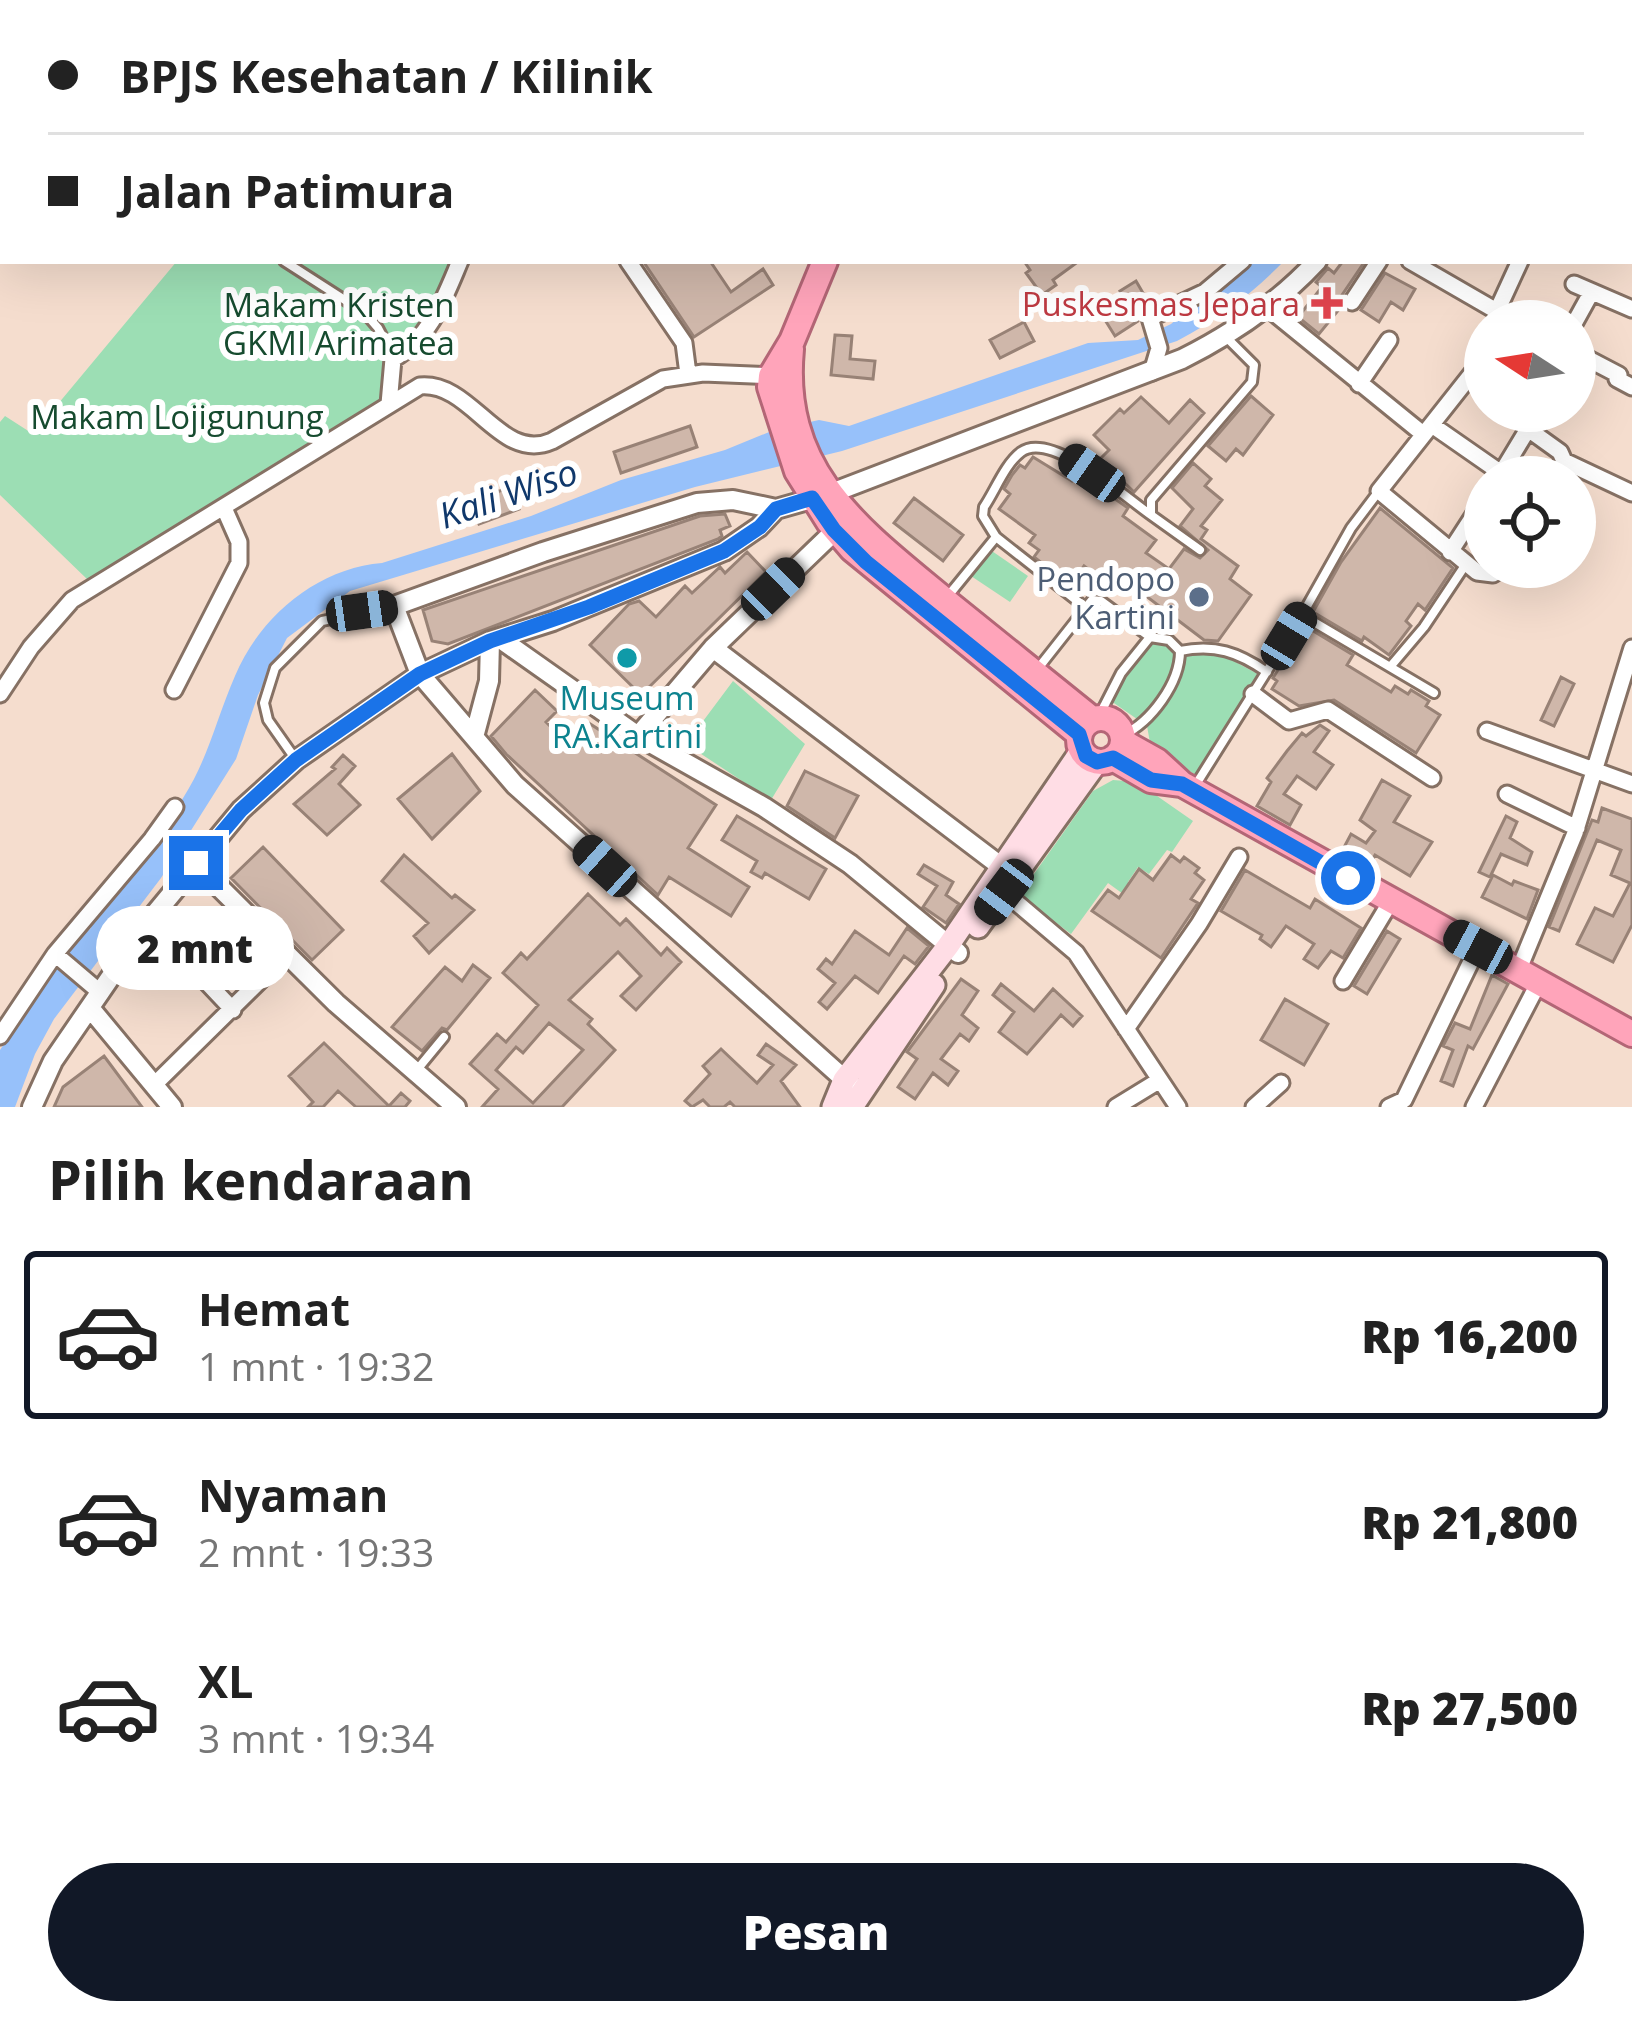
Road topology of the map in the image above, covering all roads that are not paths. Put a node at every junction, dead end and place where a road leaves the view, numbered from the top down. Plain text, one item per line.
1 (289, 264) edge
2 (459, 264) edge
3 (630, 264) edge
4 (825, 264) edge
5 (1238, 264) edge
6 (1314, 264) edge
7 (1377, 264) edge
8 (1415, 264) edge
9 (1519, 264) edge
10 (1574, 284) dead end
11 (1591, 293) junction
12 (1474, 300) edge
13 (1505, 300) edge
14 (1587, 300) edge
15 (1352, 302) dead end
16 (1268, 308) junction
17 (1632, 309) edge
18 (1226, 337) junction
19 (1389, 340) dead end
20 (393, 358) junction
21 (1596, 363) edge
22 (1152, 372) junction
23 (688, 374) junction
24 (780, 376) junction
25 (1358, 383) junction
26 (1464, 384) edge
27 (1632, 387) edge
28 (389, 404) junction
29 (1427, 429) junction
30 (1476, 456) edge
31 (1512, 456) edge
32 (1562, 456) edge
33 (1596, 476) edge
34 (1379, 491) junction
35 (1632, 493) edge
36 (821, 496) junction
37 (224, 508) junction
38 (776, 509) junction
39 (1151, 515) junction
40 (842, 524) junction
41 (1464, 530) edge
42 (996, 537) junction
43 (1200, 550) dead end
44 (1450, 552) junction
45 (1464, 562) edge
46 (1464, 567) edge
47 (394, 606) junction
48 (939, 608) junction
49 (1084, 608) junction
50 (1302, 614) junction
51 (1150, 637) junction
52 (494, 640) junction
53 (713, 648) junction
54 (1632, 648) edge
55 (1180, 651) junction
56 (1390, 667) junction
57 (1267, 672) junction
58 (420, 674) junction
59 (1034, 674) junction
60 (174, 690) dead end
61 (1434, 693) dead end
62 (0, 694) edge
63 (1253, 694) junction
64 (1487, 731) dead end
65 (638, 736) junction
66 (474, 737) junction
67 (1101, 740) junction
68 (296, 760) junction
69 (1597, 770) junction
70 (1432, 778) dead end
71 (1632, 784) edge
72 (1187, 787) junction
73 (1507, 794) dead end
74 (175, 807) dead end
75 (1577, 828) junction
76 (1239, 857) dead end
77 (196, 863) junction
78 (1007, 879) junction
79 (1391, 901) junction
80 (149, 921) junction
81 (1478, 947) junction
82 (953, 949) junction
83 (288, 953) junction
84 (56, 955) junction
85 (1529, 975) junction
86 (1343, 981) dead end
87 (96, 1000) junction
88 (233, 1010) junction
89 (1126, 1029) junction
90 (1632, 1034) edge
91 (0, 1036) edge
92 (444, 1037) dead end
93 (415, 1072) junction
94 (1160, 1080) junction
95 (1281, 1083) dead end
96 (155, 1084) junction
97 (853, 1093) edge
98 (32, 1107) edge
99 (172, 1107) edge
100 (456, 1107) edge
101 (833, 1107) edge
102 (1116, 1107) edge
103 (1178, 1107) edge
104 (1254, 1107) edge
105 (1389, 1107) edge
106 (1474, 1107) edge

1 - 20 lane
2 - 20 street
3 - 23 street
4 - 24 highway
5 - 22 street
6 - 16 street
7 - 15 street
8 - 12 street
9 - 13 street
10 - 11 street
11 - 14 street
11 - 17 street
16 - 18 street
16 - 25 street
18 - 22 street
18 - 39 lane
19 - 25 street
20 - 28 street
21 - 27 street
22 - 36 street
23 - 24 street
23 - 28 street
24 - 36 highway
25 - 29 street
26 - 29 street
28 - 37 street
29 - 30 street
29 - 34 street
31 - 32 street
33 - 35 street
34 - 44 street
34 - 50 lane
36 - 38 street
36 - 40 highway
37 - 60 street
37 - 62 street
38 - 47 street
38 - 52 street
39 - 42 lane
39 - 43 lane
40 - 48 highway
40 - 53 street
41 - 44 street
42 - 48 lane
42 - 49 lane
44 - 45 street
46 - 56 lane
47 - 58 street
47 - 68 lane
48 - 59 highway
48 - 67 highway
49 - 51 lane
49 - 59 lane
50 - 56 lane
50 - 57 lane
51 - 55 lane
51 - 67 lane
52 - 58 street
52 - 65 street
52 - 66 street
53 - 65 street
53 - 78 street
54 - 69 street
55 - 57 lane
55 - 67 lane
56 - 61 lane
57 - 63 lane
58 - 66 street
58 - 68 street
59 - 67 highway
63 - 70 street
63 - 72 lane
64 - 69 street
65 - 82 street
66 - 97 street
67 - 72 highway
67 - 78 main road
68 - 77 street
69 - 71 street
69 - 75 street
72 - 79 highway
73 - 75 street
74 - 84 street
75 - 85 street
76 - 89 street
77 - 80 street
77 - 83 street
78 - 82 main road
78 - 89 street
79 - 81 highway
79 - 86 street
80 - 87 street
80 - 88 street
81 - 85 highway
81 - 105 street
82 - 97 main road
83 - 88 street
83 - 93 street
84 - 87 street
84 - 91 street
85 - 90 highway
85 - 106 street
87 - 96 street
87 - 98 street
88 - 96 street
89 - 94 street
92 - 93 lane
93 - 100 street
94 - 102 street
94 - 103 street
95 - 104 street
96 - 99 street
97 - 101 main road

